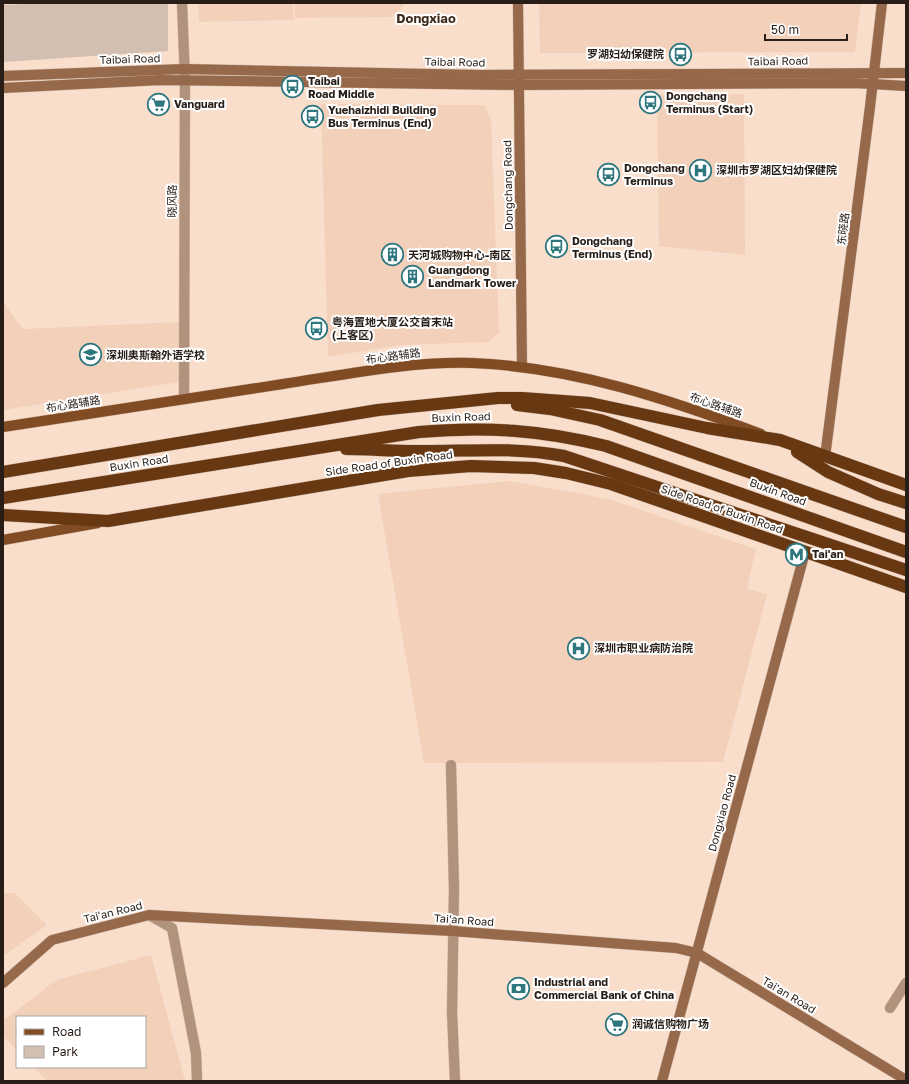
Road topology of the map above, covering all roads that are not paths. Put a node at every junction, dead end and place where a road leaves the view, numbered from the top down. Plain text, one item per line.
1 (182, 3) edge
2 (518, 3) edge
3 (882, 3) edge
4 (184, 69) junction
5 (874, 72) junction
6 (906, 73) edge
7 (519, 74) junction
8 (3, 76) edge
9 (185, 80) junction
10 (873, 84) junction
11 (519, 85) junction
12 (906, 86) edge
13 (3, 88) edge
14 (522, 367) junction
15 (184, 399) junction
16 (455, 402) junction
17 (3, 427) edge
18 (780, 440) junction
19 (316, 448) junction
20 (825, 457) junction
21 (3, 472) edge
22 (906, 485) edge
23 (3, 498) edge
24 (906, 503) edge
25 (3, 515) edge
26 (108, 522) junction
27 (906, 527) edge
28 (3, 540) edge
29 (805, 552) junction
30 (906, 552) edge
31 (906, 570) edge
32 (906, 587) edge
33 (451, 765) dead end
34 (150, 915) junction
35 (452, 931) junction
36 (697, 953) junction
37 (906, 983) edge
38 (3, 984) edge
39 (890, 1008) dead end
40 (906, 1080) edge
41 (197, 1081) edge
42 (455, 1081) edge
43 (662, 1081) edge

1 - 4 street, 晓风路
2 - 7 street, Dongchang Road
3 - 5 street, 东晓路
4 - 7 street, Taibai Road
4 - 8 street, Taibai Road
4 - 9 street, 晓风路
5 - 6 street, Taibai Road
5 - 7 street, Taibai Road
5 - 10 street, 东晓路
7 - 11 street, Dongchang Road
9 - 11 street, Taibai Road
9 - 13 street, Taibai Road
9 - 15 street, 晓风路
10 - 11 street, Taibai Road
10 - 12 street, Taibai Road
10 - 20 street, 东晓路
11 - 14 street, Dongchang Road
14 - 15 main road, 布心路辅路
14 - 18 main road, 布心路辅路
15 - 17 main road, 布心路辅路
16 - 18 highway, Buxin Road
16 - 21 highway, Buxin Road
16 - 27 highway, Buxin Road
18 - 20 highway
18 - 24 highway
19 - 23 highway, Buxin Road
19 - 30 highway, Buxin Road
19 - 31 highway
20 - 22 highway
25 - 26 highway, Side Road of Buxin Road
26 - 28 main road
26 - 29 highway, Side Road of Buxin Road
29 - 32 highway, Side Road of Buxin Road
29 - 36 street, Dongxiao Road
33 - 35 street
34 - 35 street, Tai'an Road
34 - 38 street, Tai'an Road
34 - 41 street
35 - 36 street, Tai'an Road
35 - 42 street
36 - 40 street, Tai'an Road
36 - 43 street, Dongxiao Road
37 - 39 street

